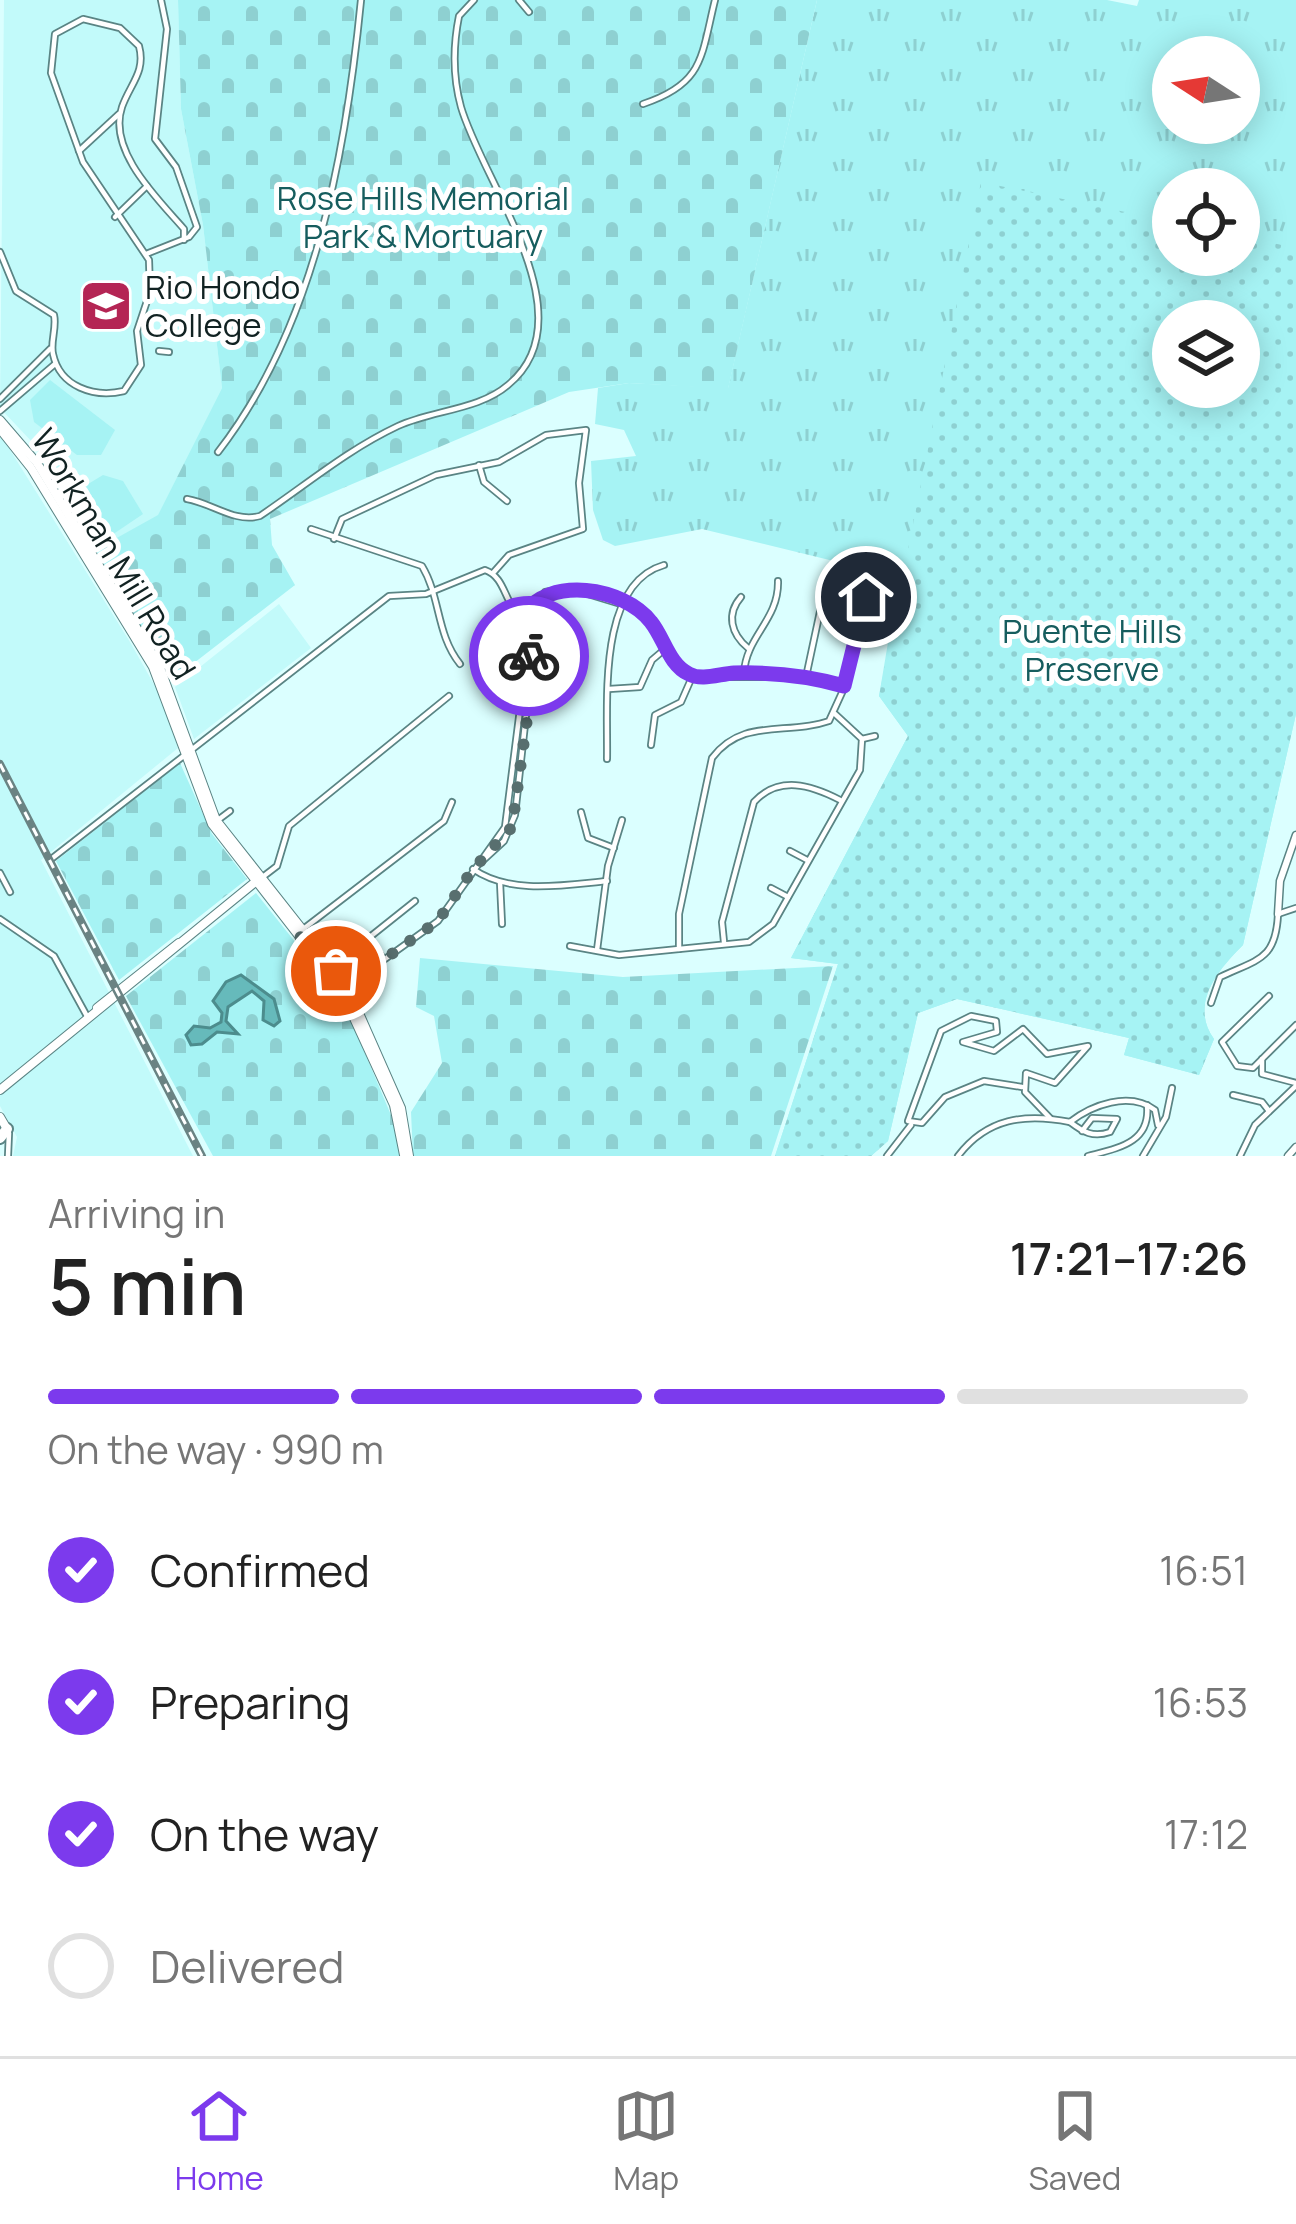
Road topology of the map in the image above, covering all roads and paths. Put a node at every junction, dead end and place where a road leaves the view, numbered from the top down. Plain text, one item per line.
1 (161, 0) edge
2 (361, 0) edge
3 (475, 0) edge
4 (519, 0) edge
5 (715, 0) edge
6 (529, 12) dead end
7 (643, 104) dead end
8 (119, 114) junction
9 (79, 151) junction
10 (147, 186) junction
11 (118, 214) junction
12 (184, 239) junction
13 (0, 252) edge
14 (146, 254) junction
15 (50, 349) junction
16 (159, 352) dead end
17 (169, 352) dead end
18 (55, 360) junction
19 (0, 399) edge
20 (0, 411) edge
21 (0, 424) edge
22 (218, 452) dead end
23 (479, 465) junction
24 (187, 499) dead end
25 (507, 501) dead end
26 (311, 529) dead end
27 (334, 539) junction
28 (664, 565) dead end
29 (493, 573) junction
30 (778, 580) dead end
31 (825, 588) dead end
32 (434, 591) junction
33 (741, 597) dead end
34 (866, 597) dead end
35 (623, 604) junction
36 (522, 616) junction
37 (666, 648) junction
38 (748, 648) junction
39 (150, 662) junction
40 (460, 664) dead end
41 (744, 674) junction
42 (692, 676) junction
43 (806, 677) junction
44 (169, 686) junction
45 (844, 686) junction
46 (609, 689) junction
47 (448, 696) dead end
48 (835, 714) junction
49 (875, 736) dead end
50 (862, 740) junction
51 (651, 745) dead end
52 (187, 750) junction
53 (607, 758) dead end
54 (840, 800) junction
55 (452, 802) dead end
56 (581, 812) dead end
57 (219, 819) junction
58 (622, 820) dead end
59 (1296, 835) edge
60 (614, 848) junction
61 (790, 850) dead end
62 (50, 860) dead end
63 (808, 860) junction
64 (473, 869) junction
65 (0, 873) edge
66 (258, 880) junction
67 (607, 881) junction
68 (500, 882) junction
69 (771, 888) dead end
70 (10, 892) dead end
71 (240, 894) junction
72 (268, 897) junction
73 (788, 897) junction
74 (416, 901) dead end
75 (1296, 908) edge
76 (1278, 914) junction
77 (0, 919) edge
78 (502, 924) dead end
79 (301, 931) junction
80 (367, 938) junction
81 (724, 945) junction
82 (569, 946) dead end
83 (679, 949) junction
84 (597, 951) junction
85 (384, 958) junction
86 (340, 960) dead end
87 (344, 988) junction
88 (1269, 996) dead end
89 (1211, 1003) dead end
90 (88, 1018) junction
91 (1296, 1025) edge
92 (1262, 1059) junction
93 (1296, 1085) edge
94 (1022, 1087) junction
95 (1172, 1088) dead end
96 (0, 1090) edge
97 (1233, 1095) dead end
98 (1147, 1104) junction
99 (1268, 1111) junction
100 (1050, 1118) junction
101 (1070, 1122) junction
102 (911, 1125) junction
103 (1158, 1125) junction
104 (2, 1128) edge
105 (1082, 1131) junction
106 (1296, 1147) edge
107 (8, 1156) edge
108 (407, 1156) edge
109 (887, 1156) edge
110 (958, 1156) edge
111 (1088, 1156) edge
112 (1143, 1156) edge
113 (1240, 1156) edge
114 (1288, 1156) edge

1 - 12 street
2 - 22 street
3 - 24 street
4 - 6 street
5 - 7 street
8 - 9 street
8 - 9 street
8 - 10 street
9 - 11 street
10 - 11 street
10 - 12 street
11 - 14 street
12 - 14 street
13 - 15 street
14 - 18 street
15 - 18 street
15 - 19 street
16 - 17 street
18 - 20 street
21 - 39 main road, Workman Mill Road
21 - 44 main road, Workman Mill Road
23 - 25 street
23 - 27 street
23 - 29 street
26 - 27 street
27 - 32 street
28 - 35 street
29 - 32 street
29 - 36 street
30 - 38 street
31 - 43 street
32 - 40 street
32 - 52 street
33 - 38 street
34 - 45 street
35 - 36 street
35 - 37 street
35 - 46 street
36 - 64 street
37 - 42 street
37 - 46 street
38 - 41 street
39 - 44 main road
39 - 52 main road, Workman Mill Road
41 - 42 street
41 - 43 street
42 - 51 street
43 - 45 street
44 - 52 main road, Workman Mill Road
45 - 48 street
46 - 53 street
47 - 66 street
48 - 50 street
48 - 83 street
49 - 50 street
50 - 54 street
52 - 57 main road, Workman Mill Road
52 - 62 street
54 - 63 street
54 - 81 street
55 - 79 street
56 - 60 street
57 - 66 main road, Workman Mill Road
57 - 66 main road, Workman Mill Road
58 - 60 street
59 - 76 street
60 - 67 street
61 - 63 street
63 - 73 street
64 - 68 street
64 - 85 street
65 - 70 street
66 - 71 main road
66 - 72 main road, Workman Mill Road
66 - 79 main road, Workman Mill Road
67 - 68 street
67 - 84 street
68 - 78 street
69 - 73 street
71 - 72 main road
71 - 90 main road
72 - 79 main road, Workman Mill Road
73 - 81 street
74 - 80 street
75 - 76 street
76 - 89 street
77 - 90 street
79 - 87 main road, Workman Mill Road
80 - 85 street
80 - 86 street
81 - 83 street
82 - 84 street
83 - 84 street
85 - 87 street
87 - 108 main road, Workman Mill Road
88 - 92 street
90 - 96 main road
91 - 92 street
92 - 93 street
93 - 99 street
94 - 100 street
94 - 102 street
94 - 102 street
95 - 103 street
97 - 99 street
98 - 101 street
98 - 103 street
98 - 111 street
99 - 113 street
100 - 101 street
100 - 110 street
101 - 105 street
102 - 109 street
103 - 112 street
104 - 107 street
105 - 105 street
106 - 114 street

